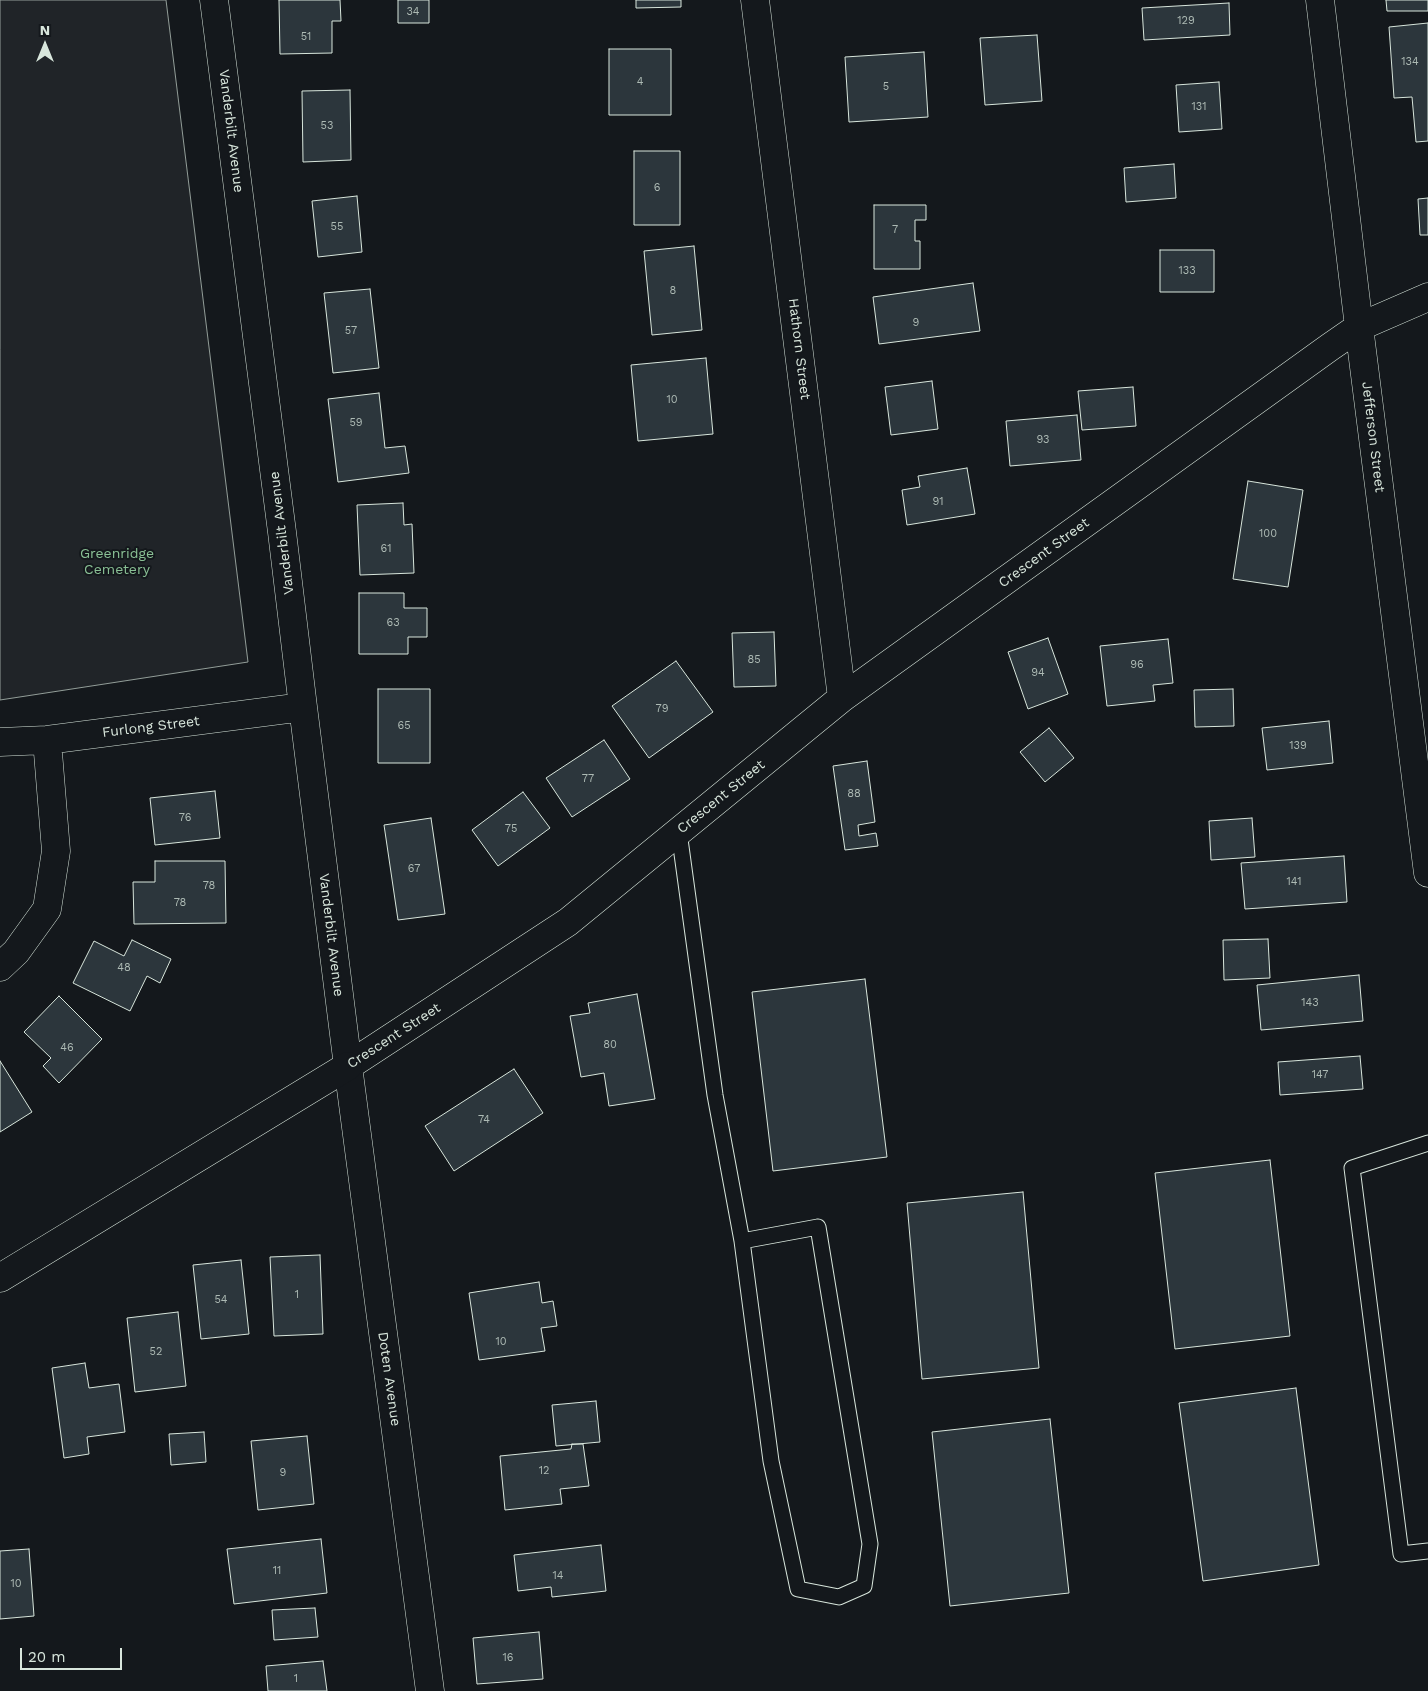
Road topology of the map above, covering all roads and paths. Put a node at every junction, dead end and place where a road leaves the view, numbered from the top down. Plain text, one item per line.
1 (214, 0) edge
2 (756, 0) edge
3 (1320, 0) edge
4 (1428, 297) edge
5 (1359, 327) junction
6 (842, 698) junction
7 (302, 707) junction
8 (47, 740) junction
9 (0, 742) edge
10 (679, 832) junction
11 (1428, 873) edge
12 (0, 967) edge
13 (348, 1066) junction
14 (1428, 1143) edge
15 (742, 1241) junction
16 (0, 1278) edge
17 (1428, 1551) edge
18 (430, 1691) edge

1 - 7 street, Vanderbilt Avenue
2 - 6 street, Hathorn Street
3 - 5 street, Jefferson Street
4 - 5 street, Crescent Street
5 - 6 street, Crescent Street
5 - 11 street, Jefferson Street
6 - 10 street, Crescent Street
7 - 8 street, Furlong Street
7 - 13 street, Vanderbilt Avenue
8 - 9 street, Furlong Street
8 - 12 street
10 - 13 street, Crescent Street
10 - 15 lane
13 - 16 street, Crescent Street
13 - 18 street, Doten Avenue
14 - 17 lane
15 - 15 lane

